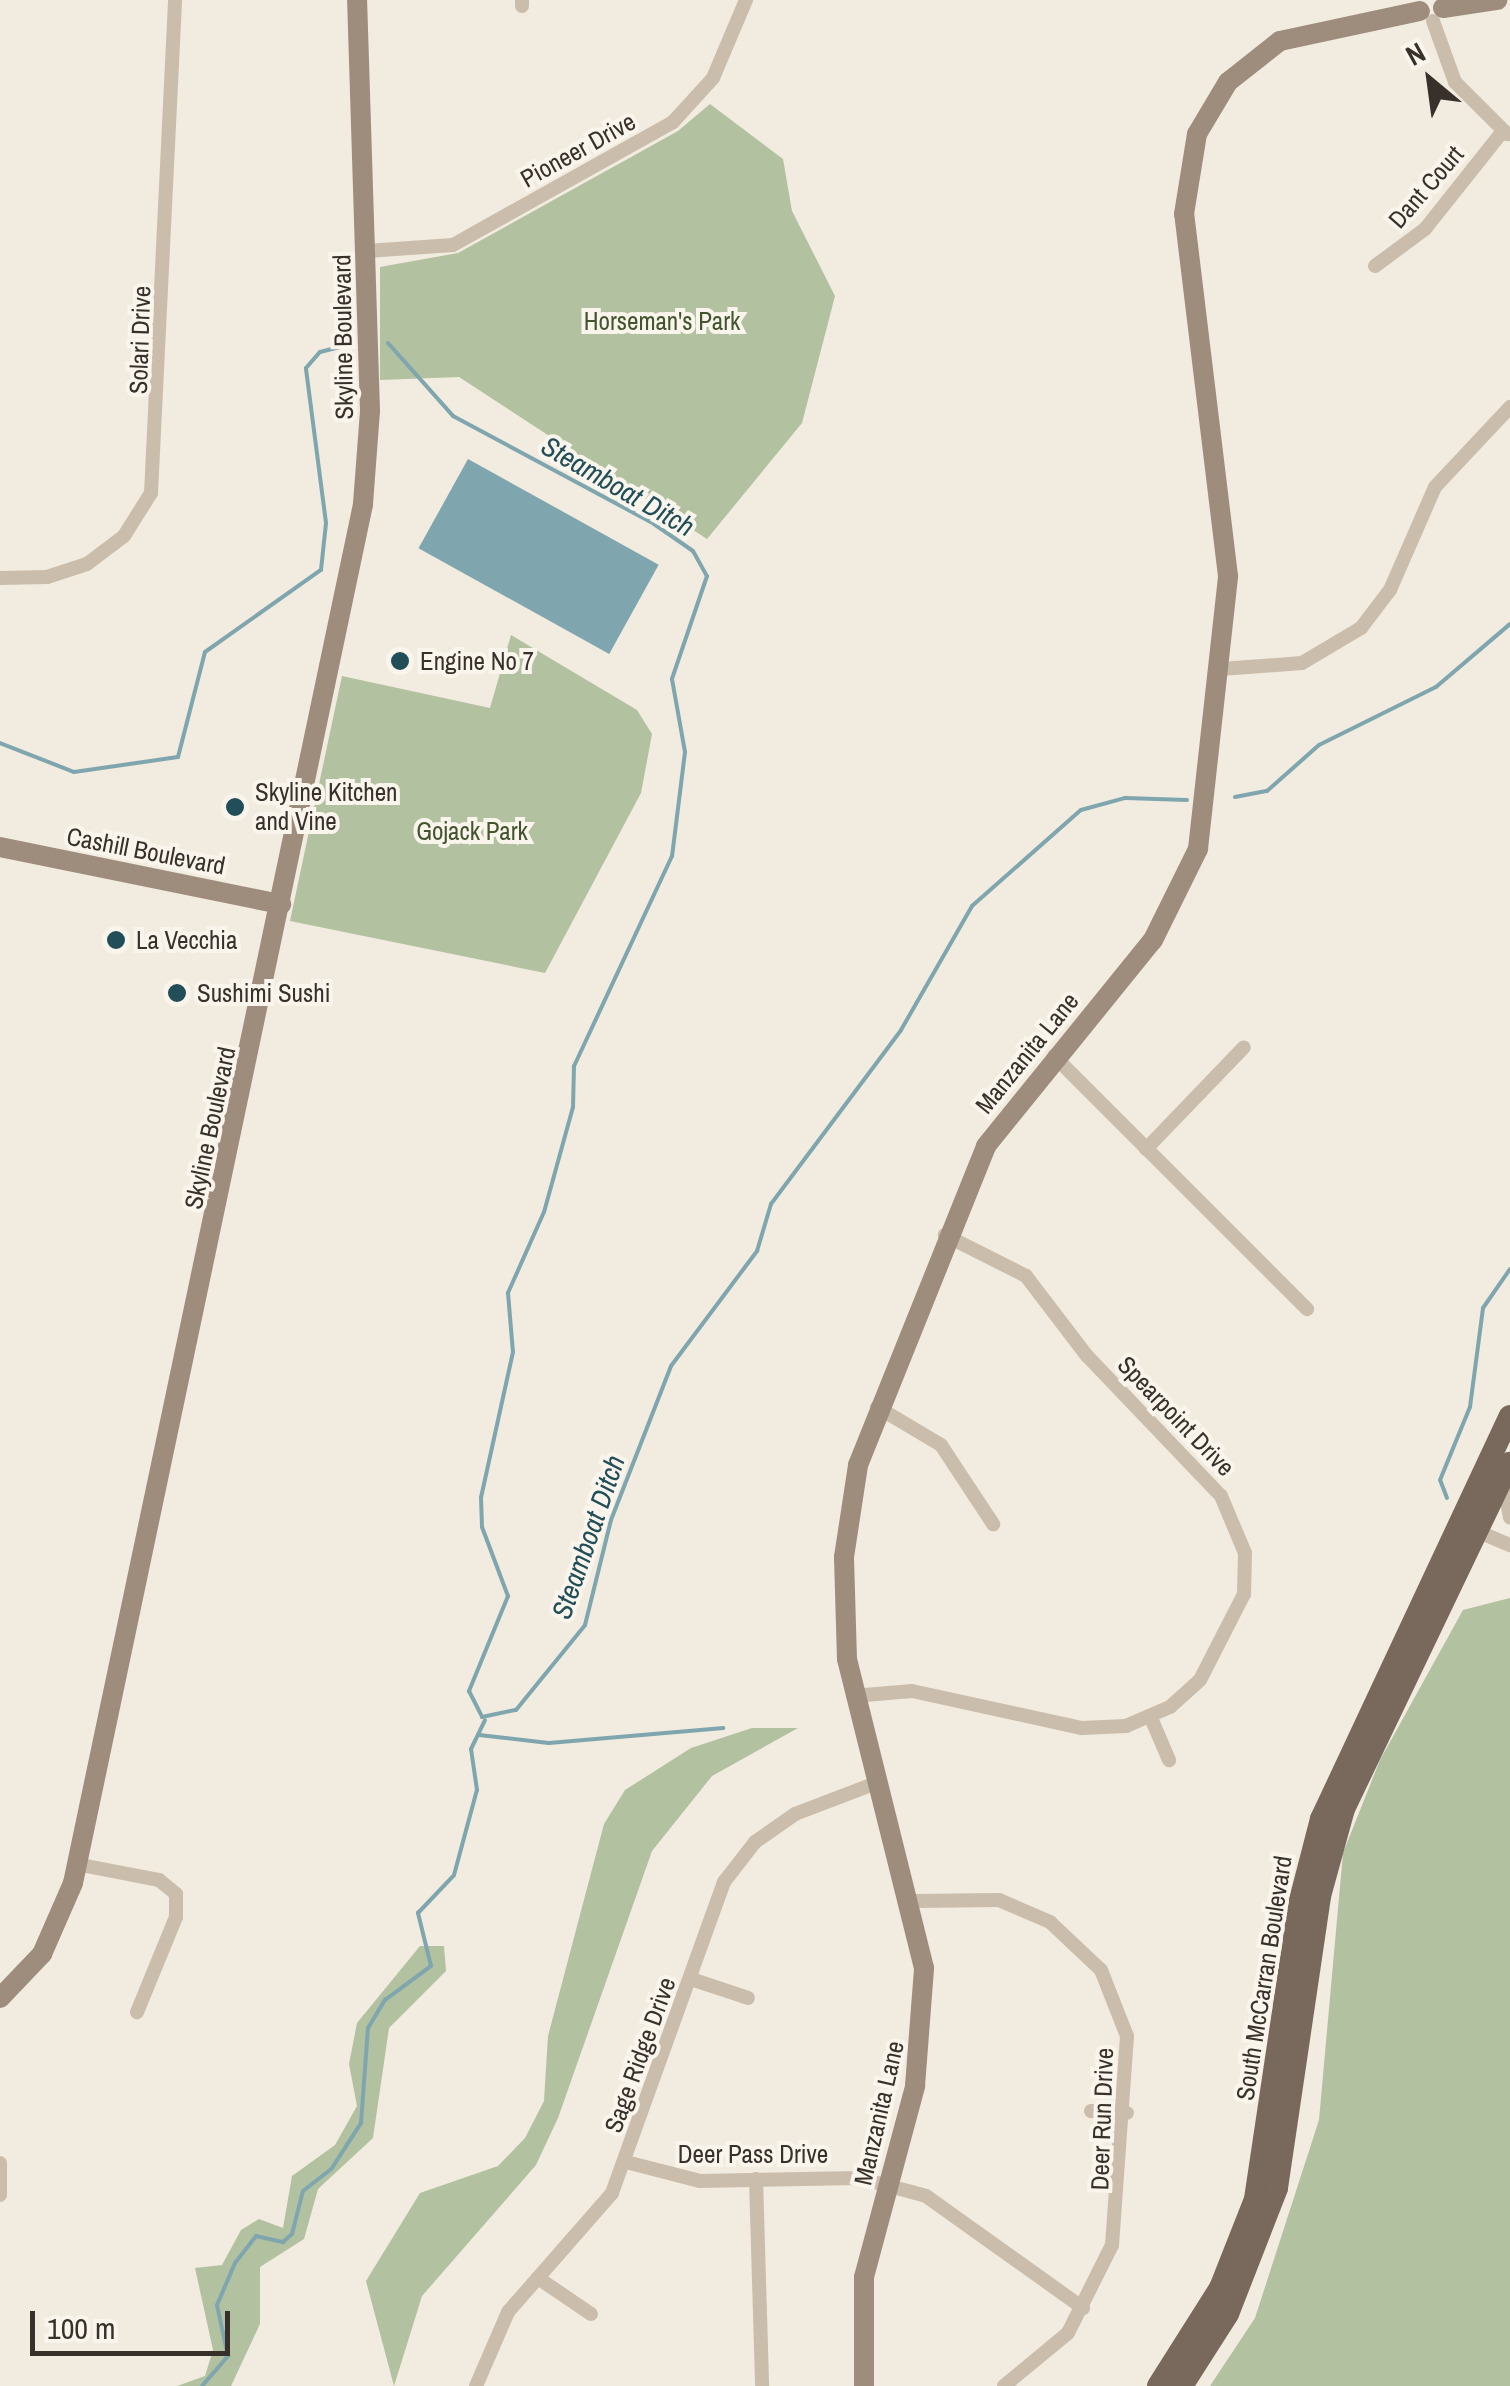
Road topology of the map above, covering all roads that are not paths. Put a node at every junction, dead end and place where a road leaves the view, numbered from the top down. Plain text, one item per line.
1 (175, 0) edge
2 (357, 0) edge
3 (746, 0) edge
4 (1497, 0) edge
5 (1432, 8) edge
6 (1506, 134) edge
7 (367, 251) junction
8 (1376, 266) dead end
9 (1510, 407) edge
10 (0, 578) edge
11 (1221, 670) junction
12 (0, 847) edge
13 (281, 904) junction
14 (1244, 1047) dead end
15 (1054, 1056) junction
16 (1146, 1149) junction
17 (945, 1235) junction
18 (1307, 1310) dead end
19 (876, 1406) junction
20 (1510, 1416) edge
21 (1499, 1469) edge
22 (1510, 1517) edge
23 (992, 1524) dead end
24 (1479, 1532) junction
25 (1510, 1545) edge
26 (852, 1696) junction
27 (1151, 1718) junction
28 (1169, 1760) dead end
29 (876, 1782) junction
30 (76, 1864) junction
31 (914, 1901) junction
32 (691, 1979) junction
33 (0, 1998) edge
34 (748, 1998) dead end
35 (137, 2012) dead end
36 (1090, 2111) dead end
37 (1127, 2113) junction
38 (626, 2162) junction
39 (0, 2163) edge
40 (756, 2179) junction
41 (888, 2184) junction
42 (0, 2194) edge
43 (538, 2278) junction
44 (1084, 2308) junction
45 (591, 2314) dead end
46 (476, 2386) edge
47 (762, 2386) edge
48 (864, 2386) edge
49 (1004, 2386) edge
50 (1158, 2386) edge
51 (1182, 2386) edge

1 - 10 street, Solari Drive
2 - 7 street, Skyline Boulevard
3 - 7 street, Pioneer Drive
4 - 5 street, Manzanita Lane
5 - 6 street
5 - 11 street, Manzanita Lane
6 - 8 street, Dant Court
7 - 13 street, Skyline Boulevard
9 - 11 street
11 - 15 street, Manzanita Lane
12 - 13 street, Cashill Boulevard
13 - 30 street, Skyline Boulevard
14 - 16 street
15 - 16 street
15 - 17 street, Manzanita Lane
16 - 18 street
17 - 19 street, Manzanita Lane
17 - 27 street, Spearpoint Drive
19 - 23 street
19 - 26 street, Manzanita Lane
20 - 21 main road, South McCarran Boulevard
21 - 22 street
21 - 24 main road
21 - 50 main road, South McCarran Boulevard
24 - 25 street
24 - 51 main road, South McCarran Boulevard
26 - 27 street, Spearpoint Drive
26 - 29 street, Manzanita Lane
27 - 28 street
29 - 31 street, Manzanita Lane
29 - 32 street, Sage Ridge Drive
30 - 33 street, Skyline Boulevard
30 - 35 street
31 - 37 street, Deer Run Drive
31 - 41 street, Manzanita Lane
32 - 34 street
32 - 38 street, Sage Ridge Drive
36 - 37 street
37 - 44 street, Deer Run Drive
38 - 40 street, Deer Pass Drive
38 - 43 street, Sage Ridge Drive
39 - 42 street
40 - 41 street, Deer Pass Drive
40 - 47 street
41 - 44 street, Deer Pass Drive
41 - 48 street, Manzanita Lane
43 - 45 street
43 - 46 street, Sage Ridge Drive
44 - 49 street, Deer Run Drive

